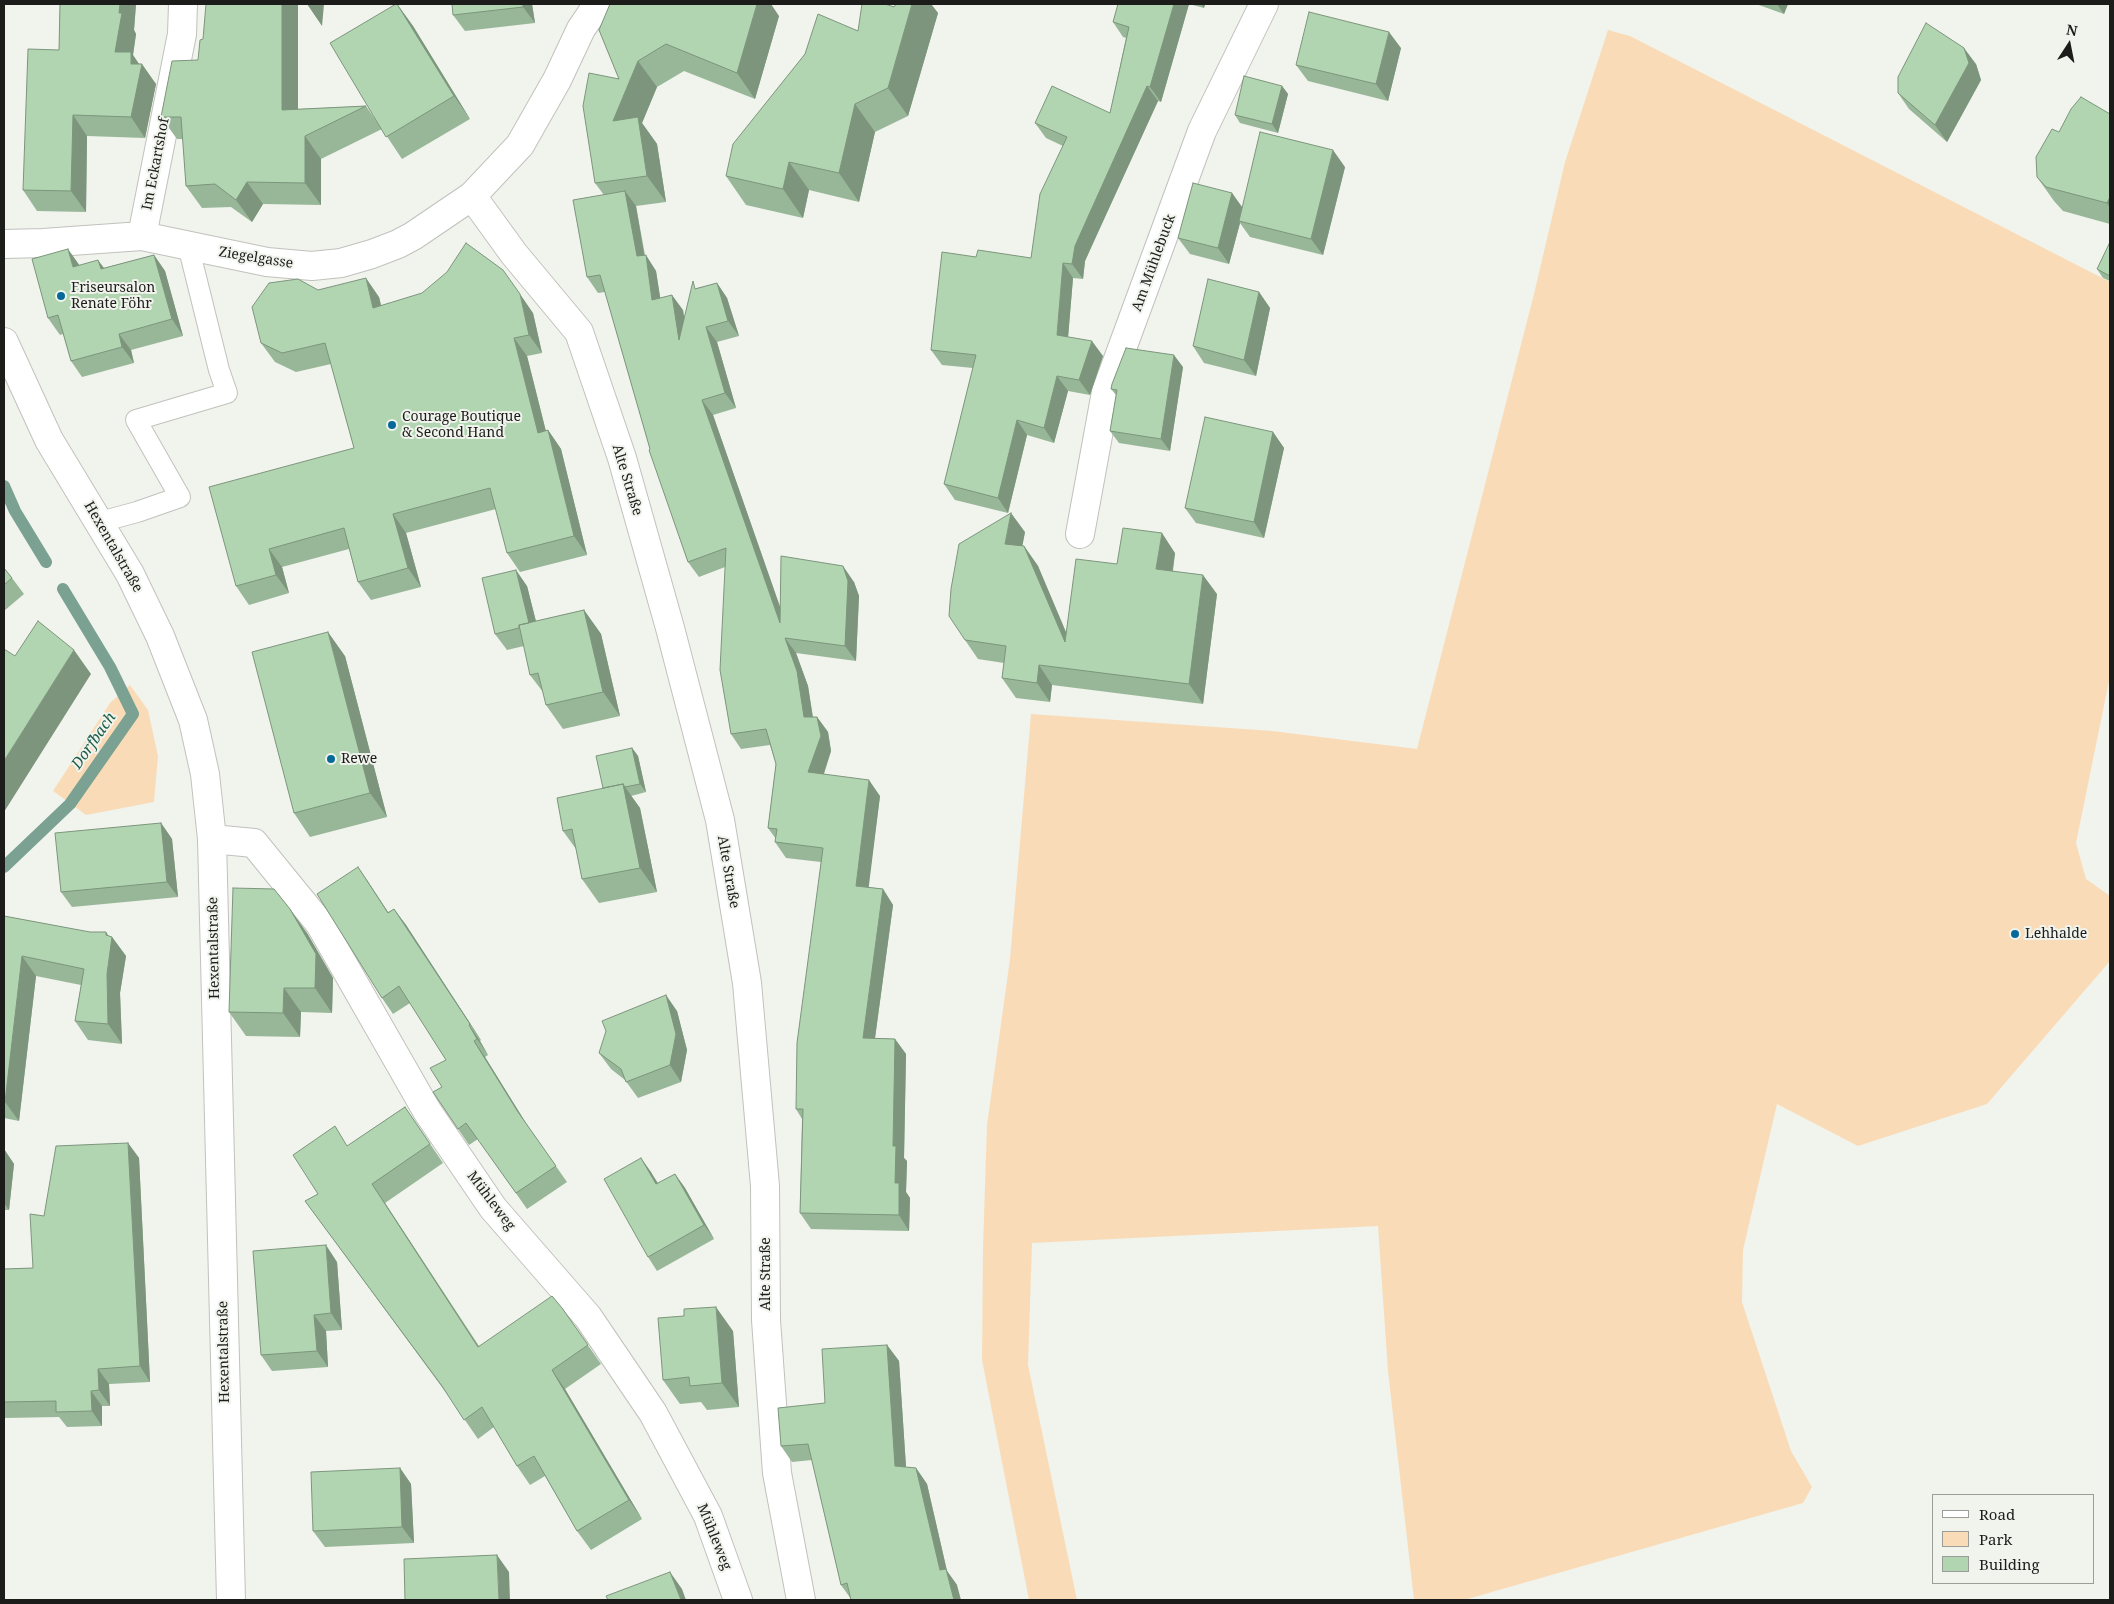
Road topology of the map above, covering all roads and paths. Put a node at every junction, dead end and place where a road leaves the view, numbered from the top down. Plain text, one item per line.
1 (183, 4) edge
2 (598, 4) edge
3 (1264, 4) edge
4 (472, 196) junction
5 (142, 236) junction
6 (4, 244) edge
7 (188, 246) junction
8 (4, 342) edge
9 (100, 522) junction
10 (1080, 534) dead end
11 (212, 840) junction
12 (231, 1600) edge
13 (738, 1600) edge
14 (801, 1600) edge

1 - 5 street, Im Eckartshof
2 - 4 street, Ziegelgasse
3 - 10 street, Am Mühlebuck
4 - 7 street, Ziegelgasse
4 - 14 street, Alte Straße
5 - 6 street, Ziegelgasse
5 - 7 street, Ziegelgasse
7 - 9 lane
8 - 9 street, Hexentalstraße
9 - 11 street, Hexentalstraße
11 - 12 street, Hexentalstraße
11 - 13 street, Mühleweg

